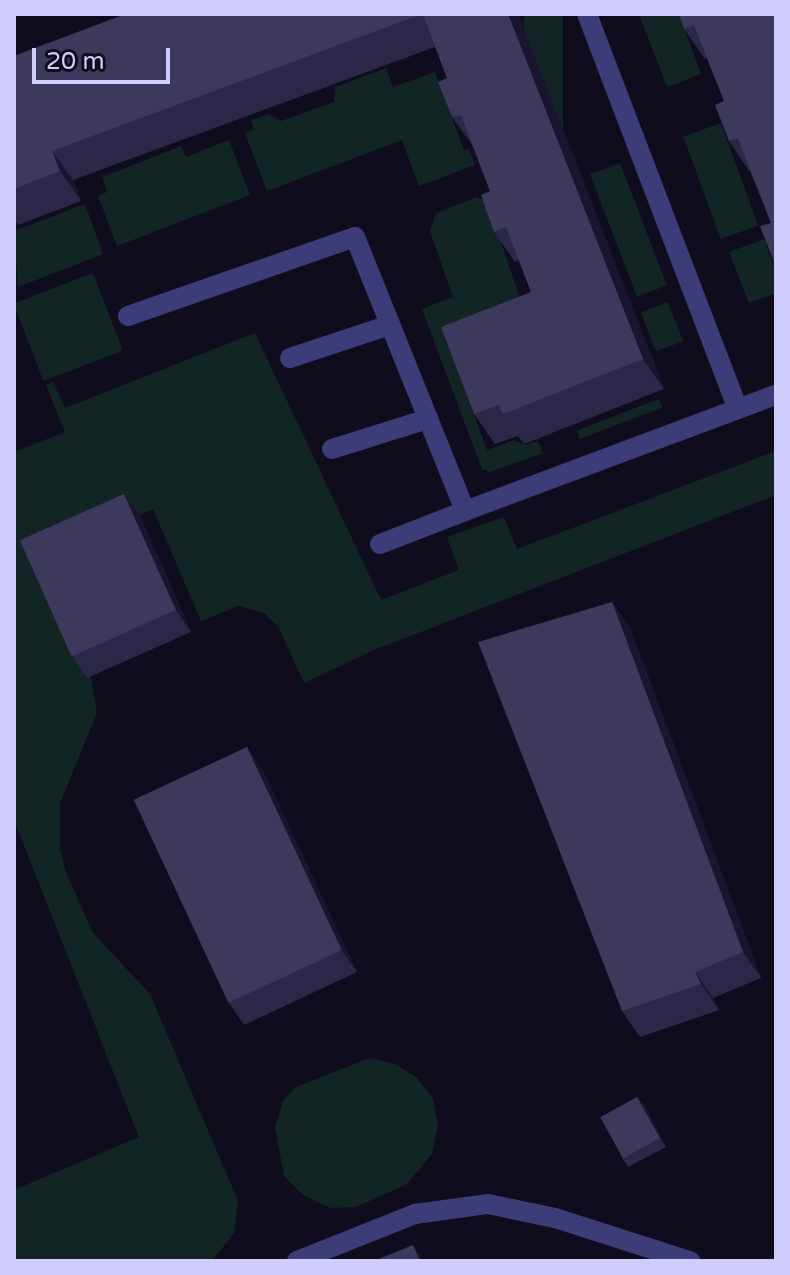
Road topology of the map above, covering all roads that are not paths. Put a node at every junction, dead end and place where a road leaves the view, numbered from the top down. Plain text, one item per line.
1 (587, 14) edge
2 (128, 316) dead end
3 (390, 325) junction
4 (290, 358) dead end
5 (776, 395) edge
6 (738, 409) junction
7 (428, 419) junction
8 (332, 449) dead end
9 (465, 511) junction
10 (380, 544) dead end
11 (297, 1261) edge
12 (690, 1261) edge

1 - 6 lane
2 - 3 lane
3 - 4 lane
3 - 7 lane
5 - 6 lane
6 - 9 lane
7 - 8 lane
7 - 9 lane
9 - 10 lane
11 - 12 lane

